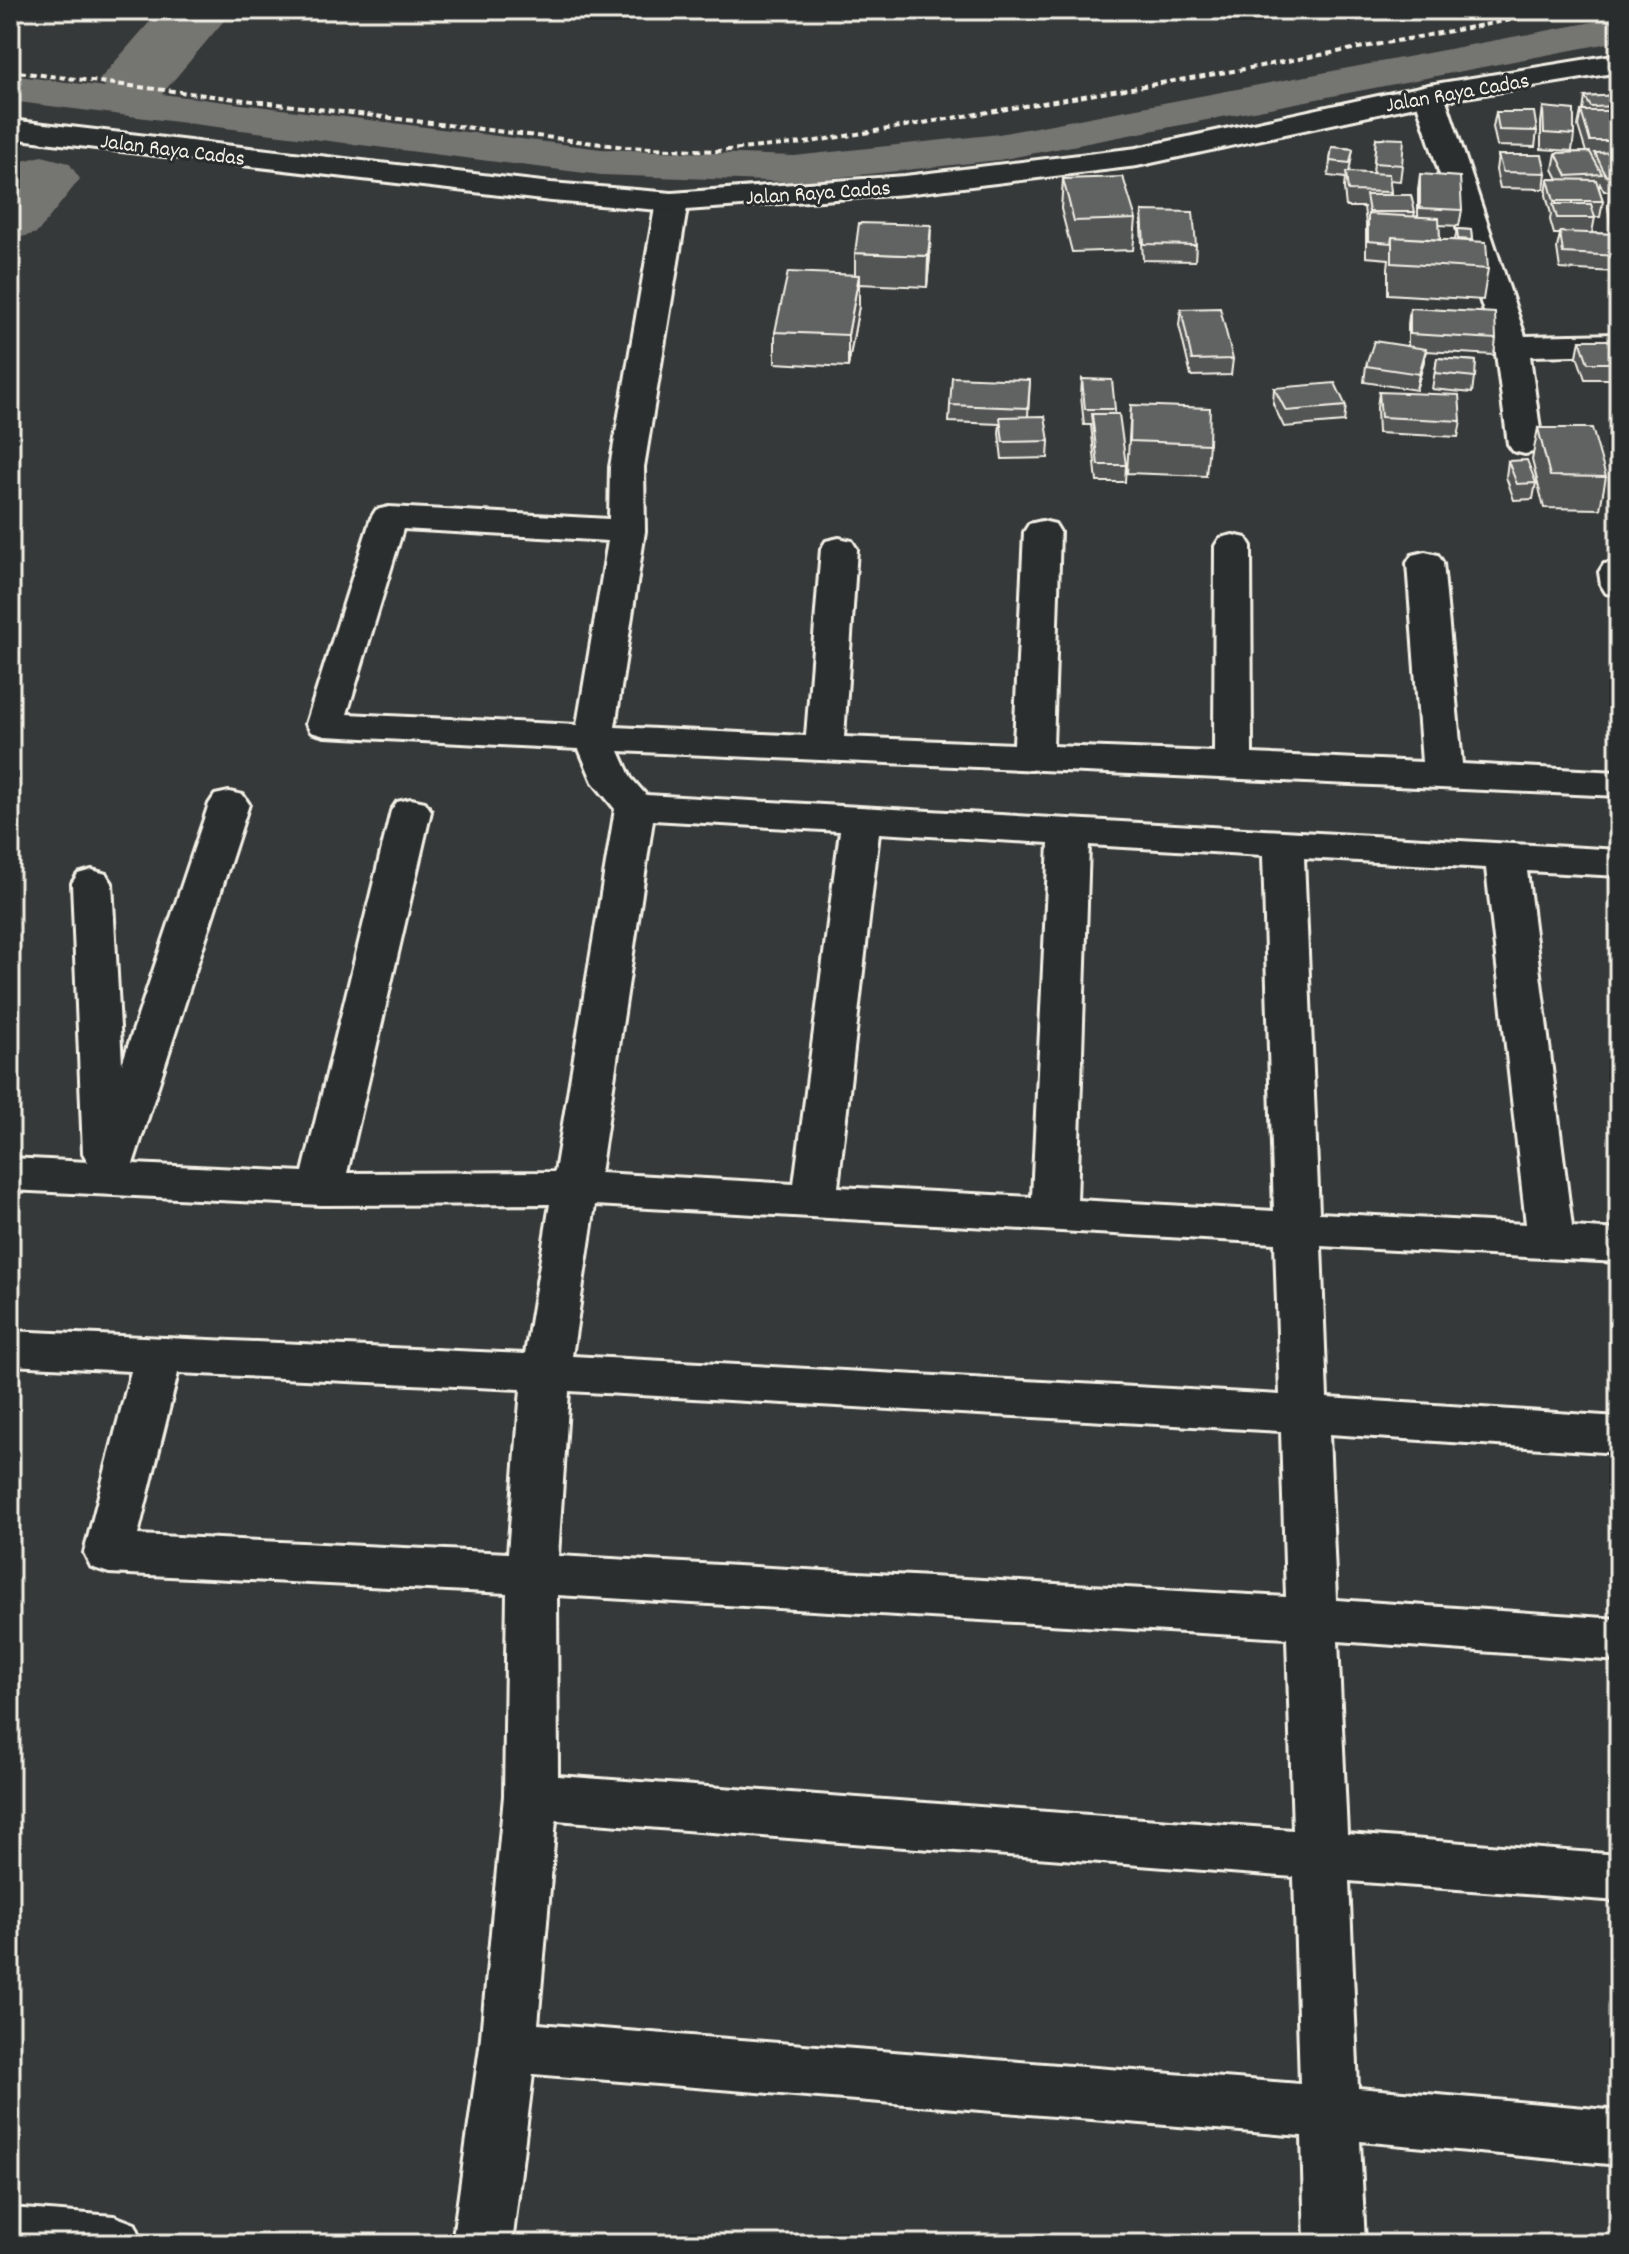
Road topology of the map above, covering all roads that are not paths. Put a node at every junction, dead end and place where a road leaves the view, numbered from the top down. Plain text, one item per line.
1 (1619, 63) edge
2 (1429, 94) junction
3 (10, 129) edge
4 (672, 202) junction
5 (1619, 344) edge
6 (1512, 346) junction
7 (1525, 444) dead end
8 (627, 531) junction
9 (1042, 532) dead end
10 (1233, 546) dead end
11 (839, 549) dead end
12 (1425, 563) dead end
13 (594, 739) junction
14 (824, 750) junction
15 (1033, 755) junction
16 (1233, 768) junction
17 (1443, 774) junction
18 (1619, 784) edge
19 (229, 804) dead end
20 (635, 807) junction
21 (411, 811) dead end
22 (861, 820) junction
23 (1069, 832) junction
24 (1283, 844) junction
25 (1505, 856) junction
26 (1619, 863) edge
27 (92, 883) dead end
28 (10, 1174) edge
29 (106, 1179) junction
30 (577, 1188) junction
31 (321, 1189) junction
32 (814, 1201) junction
33 (1054, 1213) junction
34 (1298, 1227) junction
35 (1551, 1242) junction
36 (1619, 1246) edge
37 (10, 1348) edge
38 (159, 1354) junction
39 (546, 1373) junction
40 (1304, 1414) junction
41 (1619, 1435) edge
42 (532, 1573) junction
43 (1311, 1618) junction
44 (1619, 1640) edge
45 (531, 1796) junction
46 (1322, 1854) junction
47 (1619, 1878) edge
48 (508, 2047) junction
49 (1329, 2112) junction
50 (1619, 2138) edge
51 (10, 2236) edge
52 (114, 2244) edge
53 (482, 2244) edge
54 (1335, 2244) edge

1 - 2 street, Jalan Raya Cadas
2 - 4 street, Jalan Raya Cadas
2 - 6 street
3 - 4 street, Jalan Raya Cadas
4 - 8 street
5 - 6 street
6 - 7 street
8 - 13 street
8 - 13 street
9 - 15 street
10 - 16 street
11 - 14 street
12 - 17 street
13 - 14 street
13 - 20 street
14 - 15 street
15 - 16 street
16 - 17 street
17 - 18 street
19 - 29 street
20 - 22 street
20 - 30 street
21 - 31 street
22 - 23 street
22 - 32 street
23 - 24 street
23 - 33 street
24 - 25 street
24 - 34 street
25 - 26 street
25 - 35 street
27 - 29 street
28 - 29 street
29 - 31 street
30 - 31 street
30 - 32 street
30 - 39 street
32 - 33 street
33 - 34 street
34 - 35 street
34 - 40 street
35 - 36 street
37 - 38 street
38 - 39 street
38 - 42 street
39 - 40 street
39 - 42 street
40 - 41 street
40 - 43 street
42 - 43 street
42 - 45 street
43 - 44 street
43 - 46 street
45 - 46 street
45 - 48 street
46 - 47 street
46 - 49 street
48 - 49 street
48 - 53 street
49 - 50 street
49 - 54 street
51 - 52 street

